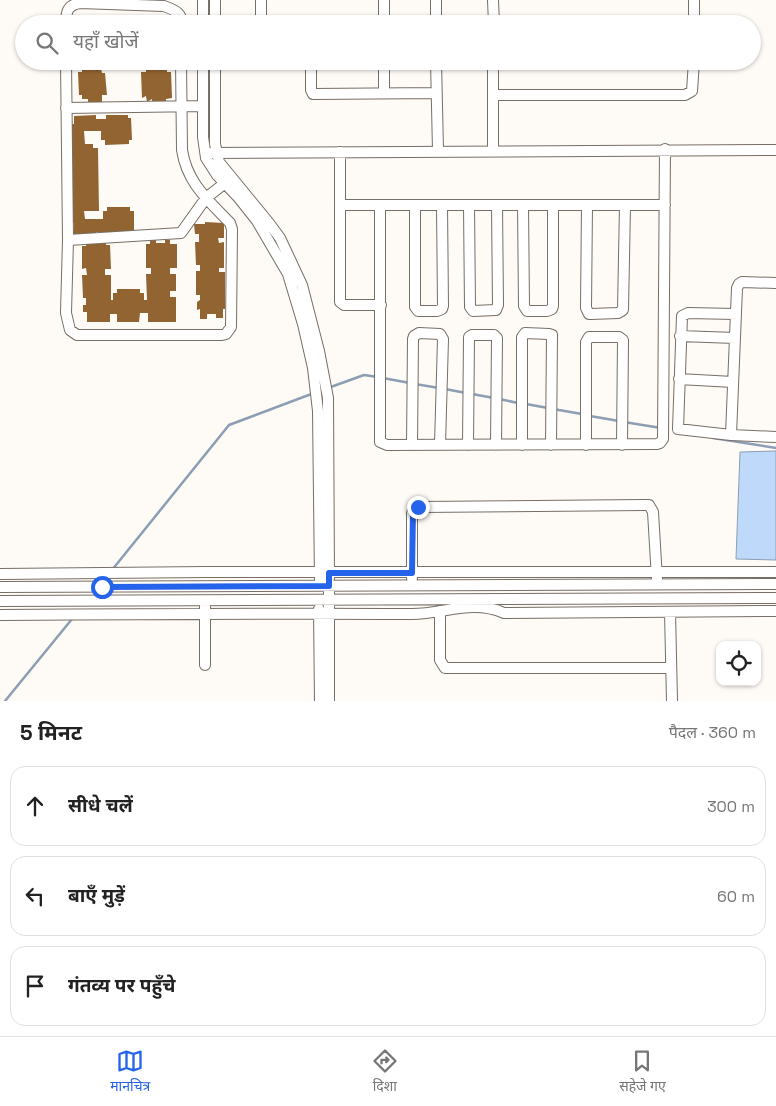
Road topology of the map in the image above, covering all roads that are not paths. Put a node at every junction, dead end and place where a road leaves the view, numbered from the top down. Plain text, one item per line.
1 (203, 0) edge
2 (215, 0) edge
3 (261, 0) edge
4 (384, 0) edge
5 (436, 0) edge
6 (494, 0) edge
7 (694, 0) edge
8 (66, 15) edge
9 (180, 15) edge
10 (203, 15) edge
11 (215, 15) edge
12 (261, 15) edge
13 (384, 15) edge
14 (436, 15) edge
15 (494, 15) edge
16 (694, 15) edge
17 (66, 70) edge
18 (181, 70) edge
19 (203, 70) edge
20 (215, 70) edge
21 (311, 70) edge
22 (384, 70) edge
23 (436, 70) edge
24 (494, 70) edge
25 (693, 70) edge
26 (384, 93) junction
27 (436, 93) junction
28 (494, 95) junction
29 (181, 106) junction
30 (203, 106) junction
31 (66, 108) junction
32 (665, 149) junction
33 (776, 150) edge
34 (438, 151) junction
35 (494, 151) junction
36 (340, 152) junction
37 (205, 153) junction
38 (216, 154) junction
39 (225, 183) junction
40 (206, 198) junction
41 (341, 205) junction
42 (380, 205) junction
43 (415, 205) junction
44 (442, 205) junction
45 (469, 205) junction
46 (497, 205) junction
47 (523, 205) junction
48 (553, 205) junction
49 (587, 205) junction
50 (625, 205) junction
51 (665, 205) junction
52 (68, 240) junction
53 (776, 283) edge
54 (381, 305) junction
55 (736, 314) junction
56 (680, 336) junction
57 (735, 338) junction
58 (679, 379) junction
59 (733, 382) junction
60 (321, 390) junction
61 (731, 435) junction
62 (776, 437) edge
63 (412, 445) junction
64 (440, 445) junction
65 (468, 445) junction
66 (496, 445) junction
67 (522, 445) junction
68 (551, 445) junction
69 (586, 445) junction
70 (622, 445) junction
71 (657, 572) junction
72 (776, 572) edge
73 (324, 573) junction
74 (412, 573) junction
75 (0, 574) edge
76 (776, 584) edge
77 (657, 585) junction
78 (324, 586) junction
79 (412, 586) junction
80 (0, 587) edge
81 (776, 598) edge
82 (324, 599) junction
83 (205, 600) junction
84 (0, 601) edge
85 (440, 611) junction
86 (776, 611) edge
87 (670, 612) junction
88 (205, 613) junction
89 (324, 614) junction
90 (0, 615) edge
91 (205, 665) dead end
92 (671, 668) junction
93 (320, 701) edge
94 (329, 701) edge
95 (672, 701) edge

1 - 10 street
2 - 11 street
3 - 12 street
4 - 13 street
5 - 14 street
6 - 15 street
7 - 16 street
8 - 9 street
17 - 31 street
18 - 29 street
19 - 30 street
20 - 38 street
21 - 26 street
22 - 26 street
23 - 27 street
24 - 28 street
25 - 28 street
26 - 27 street
27 - 34 street
28 - 35 street
29 - 30 street
29 - 31 street
29 - 40 street
30 - 37 street
31 - 52 street
32 - 33 street
32 - 35 street
32 - 51 street
34 - 35 street
34 - 36 street
36 - 38 street
36 - 41 street
37 - 38 street
37 - 39 street
38 - 60 street
39 - 40 street
39 - 60 street
40 - 52 street
40 - 52 street
41 - 42 street
41 - 54 street
42 - 43 street
42 - 54 street
43 - 44 street
43 - 44 street
44 - 45 street
45 - 46 street
45 - 46 street
46 - 47 street
47 - 48 street
47 - 48 street
48 - 49 street
49 - 50 street
49 - 50 street
50 - 51 street
51 - 70 street
53 - 55 street
54 - 63 street
55 - 56 street
55 - 57 street
56 - 57 street
56 - 58 street
57 - 59 street
58 - 59 street
58 - 61 street
59 - 61 street
60 - 73 street
61 - 62 street
63 - 64 street
63 - 64 street
64 - 65 street
65 - 66 street
65 - 66 street
66 - 67 street
67 - 68 street
67 - 68 street
68 - 69 street
69 - 70 street
69 - 70 street
71 - 72 street
71 - 74 street
71 - 74 street
71 - 77 street
73 - 74 street
73 - 75 street
73 - 78 street
74 - 79 street
76 - 77 street
77 - 79 street
78 - 79 street
78 - 80 street
78 - 82 street
81 - 82 street
82 - 83 street
82 - 89 street
83 - 84 street
83 - 88 street
85 - 87 street
85 - 89 street
85 - 92 street
86 - 87 street
87 - 92 street
88 - 89 street
88 - 90 street
88 - 91 street
89 - 93 street
89 - 94 street
92 - 95 street

